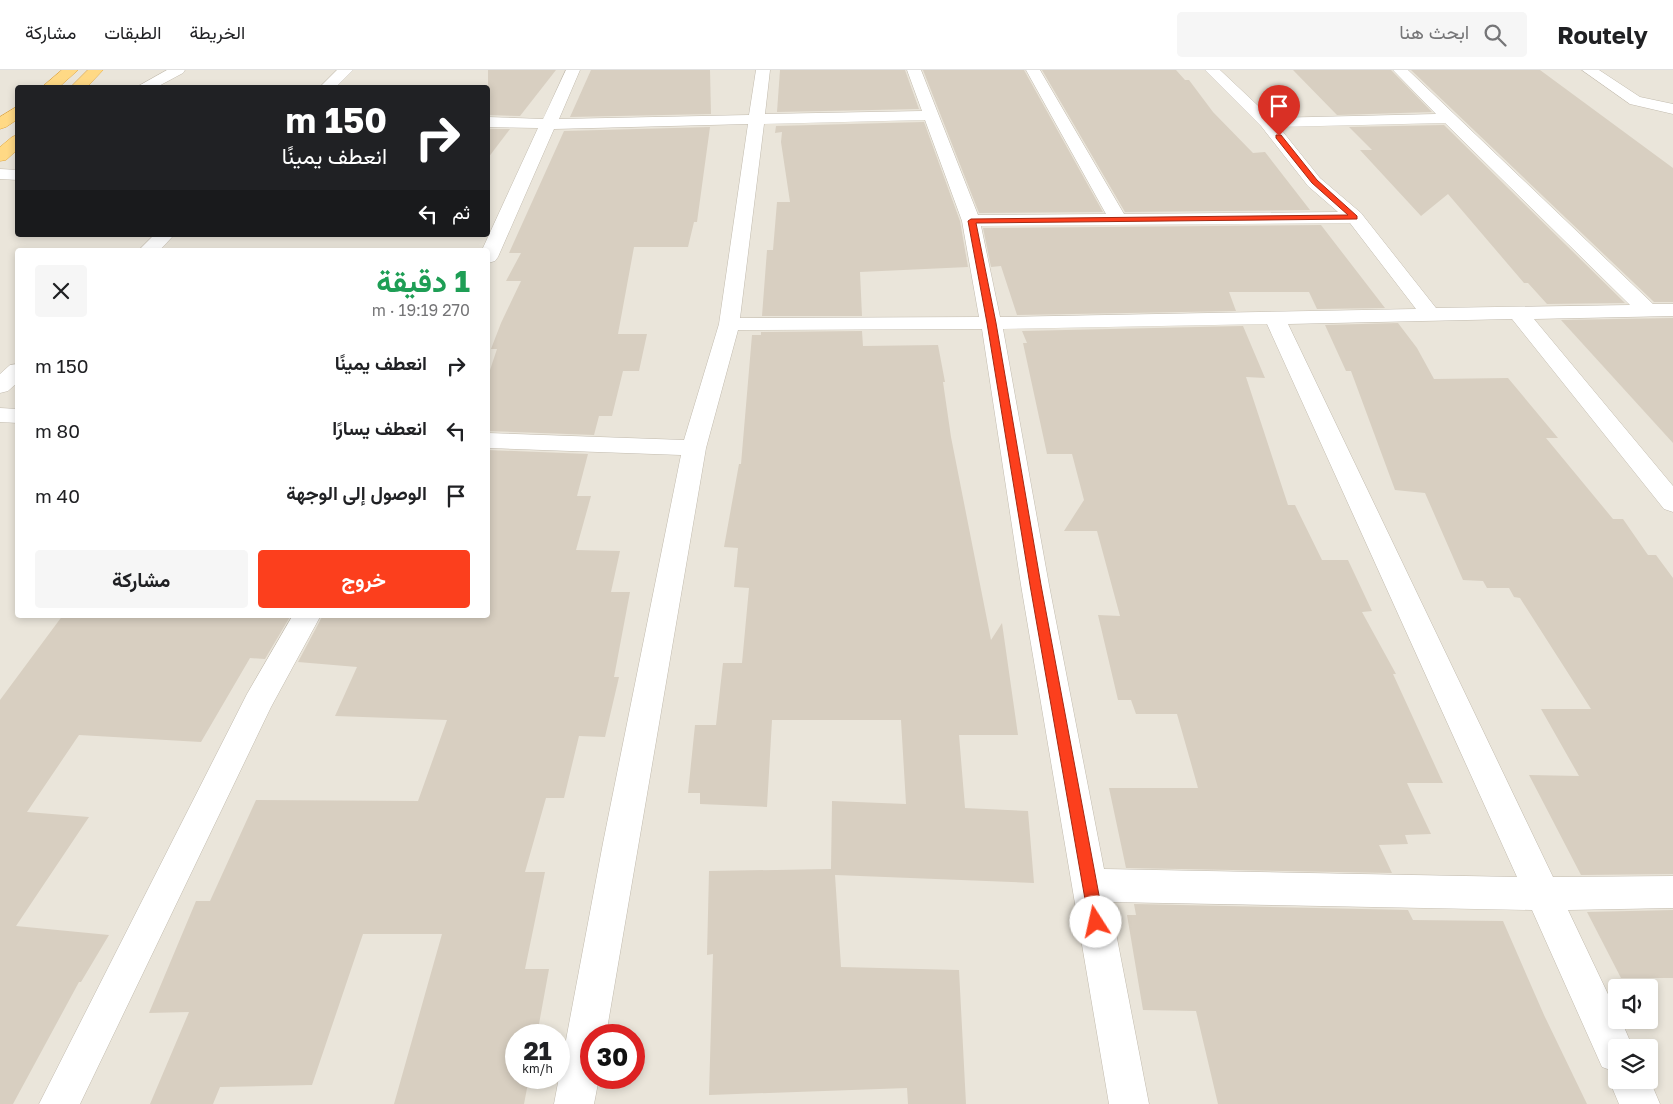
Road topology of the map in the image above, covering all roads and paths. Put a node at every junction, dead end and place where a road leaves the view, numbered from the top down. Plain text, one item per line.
1 (71, 70) edge
2 (96, 70) edge
3 (178, 70) edge
4 (346, 70) edge
5 (573, 70) edge
6 (763, 70) edge
7 (914, 70) edge
8 (1033, 70) edge
9 (1212, 70) edge
10 (1400, 70) edge
11 (1589, 70) edge
12 (52, 85) edge
13 (80, 85) edge
14 (148, 85) edge
15 (329, 85) edge
16 (1673, 109) edge
17 (15, 113) edge
18 (931, 115) junction
19 (1449, 118) junction
20 (757, 119) junction
21 (490, 122) edge
22 (1267, 123) junction
23 (0, 124) edge
24 (548, 124) junction
25 (15, 143) edge
26 (0, 156) edge
27 (0, 174) edge
28 (15, 176) edge
29 (1355, 217) junction
30 (1118, 220) junction
31 (971, 221) junction
32 (163, 237) edge
33 (151, 248) edge
34 (490, 253) edge
35 (1646, 310) junction
36 (1673, 310) edge
37 (1518, 313) junction
38 (1431, 315) junction
39 (1275, 318) junction
40 (991, 323) junction
41 (729, 324) junction
42 (15, 373) edge
43 (0, 386) edge
44 (490, 440) edge
45 (694, 448) junction
46 (1673, 503) edge
47 (305, 618) edge
48 (1090, 885) junction
49 (1673, 892) edge
50 (1542, 894) junction
51 (1609, 1039) edge
52 (1633, 1089) edge
53 (59, 1104) edge
54 (574, 1104) edge
55 (1129, 1104) edge
56 (1640, 1104) edge

1 - 12 highway
2 - 13 highway
3 - 14 street
4 - 15 street
5 - 24 street
6 - 20 street
7 - 18 street
8 - 30 street
9 - 22 street
10 - 19 street
11 - 16 street
17 - 23 highway
18 - 20 street
18 - 31 street
19 - 22 street
19 - 35 street
20 - 24 street
20 - 41 street
21 - 24 street
22 - 29 street
24 - 34 street
25 - 26 highway
27 - 28 street
29 - 30 street
29 - 38 street
30 - 31 street
31 - 40 street
32 - 33 street
35 - 36 street
35 - 37 street
37 - 38 street
37 - 46 street
38 - 39 street
39 - 40 street
39 - 50 street
40 - 41 street
40 - 48 street
41 - 45 street
42 - 43 street
44 - 45 street
45 - 54 street
47 - 53 street
48 - 50 street
48 - 55 street
49 - 50 street
50 - 51 street
52 - 56 street

